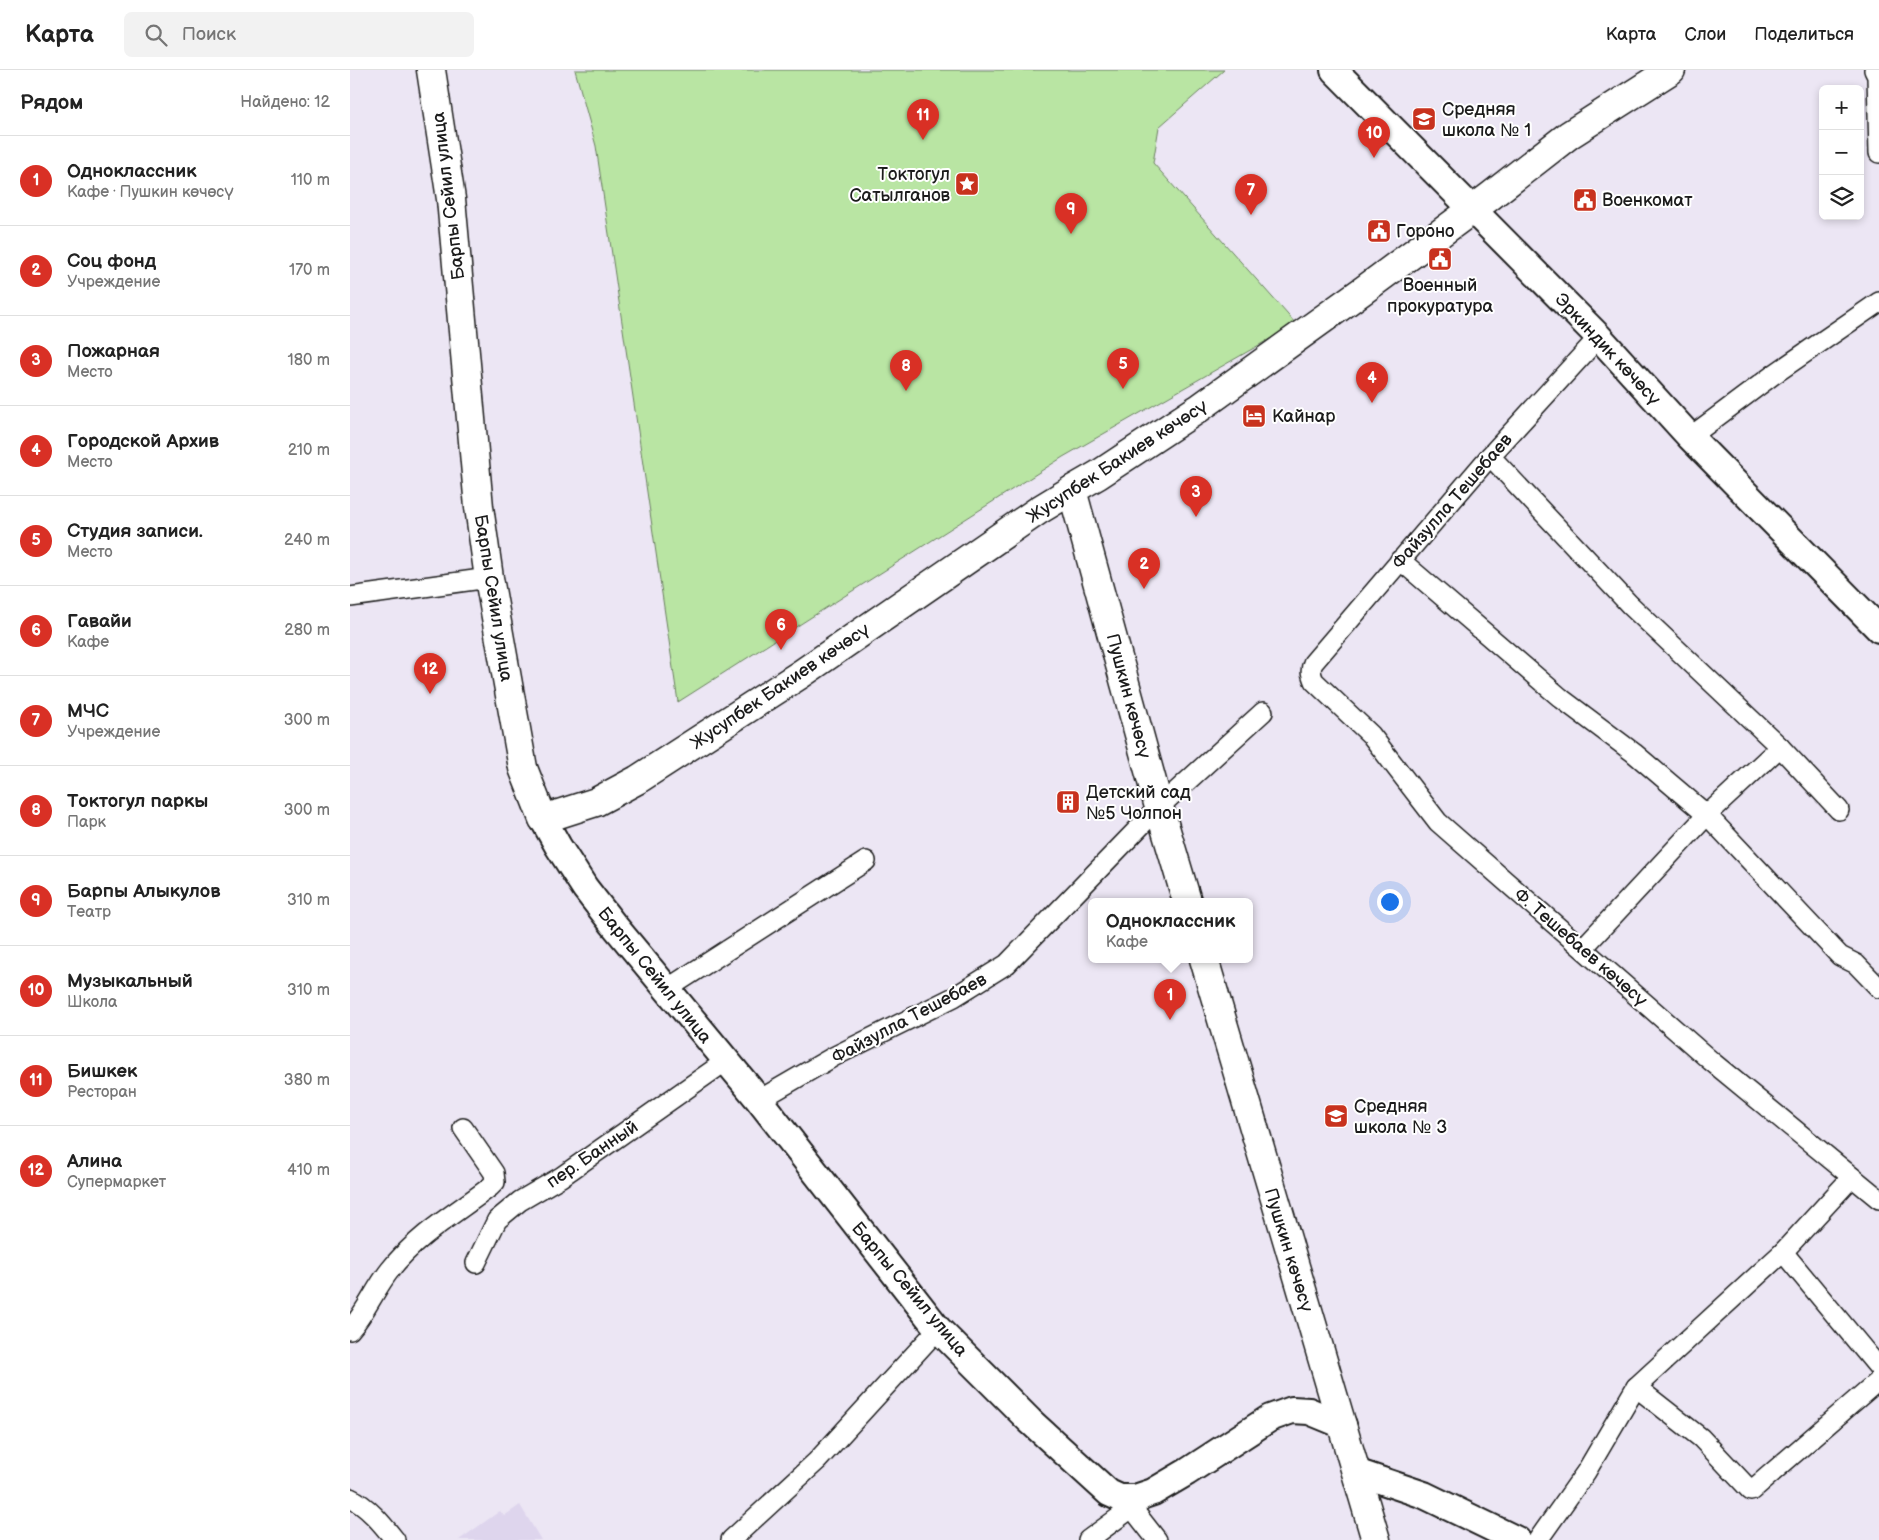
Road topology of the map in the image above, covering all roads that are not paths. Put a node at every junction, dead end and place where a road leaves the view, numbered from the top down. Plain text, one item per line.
1 (431, 70) edge
2 (1334, 70) edge
3 (1671, 70) edge
4 (1874, 70) edge
5 (1879, 153) edge
6 (1472, 210) junction
7 (1879, 302) edge
8 (1599, 337) junction
9 (1690, 437) junction
10 (1490, 456) junction
11 (1072, 490) junction
12 (1400, 560) junction
13 (488, 578) junction
14 (350, 597) edge
15 (1879, 629) edge
16 (1310, 669) joint
17 (1263, 712) dead end
18 (1780, 748) junction
19 (1159, 807) junction
20 (1839, 810) dead end
21 (1707, 815) junction
22 (543, 819) junction
23 (866, 861) dead end
24 (1186, 898) edge
25 (1583, 948) junction
26 (1205, 963) edge
27 (1879, 988) edge
28 (667, 990) junction
29 (726, 1061) junction
30 (758, 1100) junction
31 (463, 1128) dead end
32 (1852, 1177) junction
33 (1879, 1199) edge
34 (1782, 1252) junction
35 (476, 1264) dead end
36 (938, 1329) junction
37 (350, 1330) edge
38 (1879, 1368) edge
39 (1879, 1380) edge
40 (1636, 1386) junction
41 (1343, 1426) junction
42 (1356, 1472) junction
43 (1153, 1492) junction
44 (350, 1498) edge
45 (1132, 1508) junction
46 (395, 1540) edge
47 (731, 1540) edge
48 (1088, 1540) edge
49 (1157, 1540) edge
50 (1376, 1540) edge
51 (1517, 1540) edge
52 (1538, 1540) edge

1 - 13 main road, Барпы Сейил улица
2 - 6 main road, Эркиндик көчөсү
3 - 6 main road, Жусупбек Бакиев көчөсү
4 - 5 street
6 - 8 main road, Эркиндик көчөсү
6 - 11 main road, Жусупбек Бакиев көчөсү
7 - 9 street
8 - 9 main road, Эркиндик көчөсү
8 - 10 street, Файзулла Тешебаев
9 - 15 main road, Эркиндик көчөсү
10 - 12 street, Файзулла Тешебаев
10 - 18 street
11 - 19 main road, Пушкин көчөсү
11 - 22 main road, Жусупбек Бакиев көчөсү
12 - 16 street, Файзулла Тешебаев
12 - 21 street
13 - 14 street
13 - 22 main road, Барпы Сейил улица
16 - 25 street, Ф. Тешебаев көчөсү
17 - 19 street, Файзулла Тешебаев
18 - 20 street
18 - 21 street
19 - 24 main road, Пушкин көчөсү
19 - 30 street, Файзулла Тешебаев
21 - 25 street
21 - 27 street
22 - 28 main road, Барпы Сейил улица
23 - 28 street
25 - 32 street, Ф. Тешебаев көчөсү
26 - 41 main road, Пушкин көчөсү
28 - 29 main road, Барпы Сейил улица
29 - 30 main road, Барпы Сейил улица
29 - 35 street, пер. Банный
30 - 36 main road, Барпы Сейил улица
31 - 37 street
32 - 33 street, Ф. Тешебаев көчөсү
32 - 34 street
34 - 38 street
34 - 40 street
36 - 43 main road, Барпы Сейил улица
36 - 47 street
39 - 40 street
40 - 52 street
41 - 42 main road, Пушкин көчөсү
41 - 43 main road, Барпы Сейил улица
42 - 50 main road, Пушкин көчөсү
42 - 51 main road
43 - 45 street
44 - 46 street
45 - 48 street
45 - 49 street

